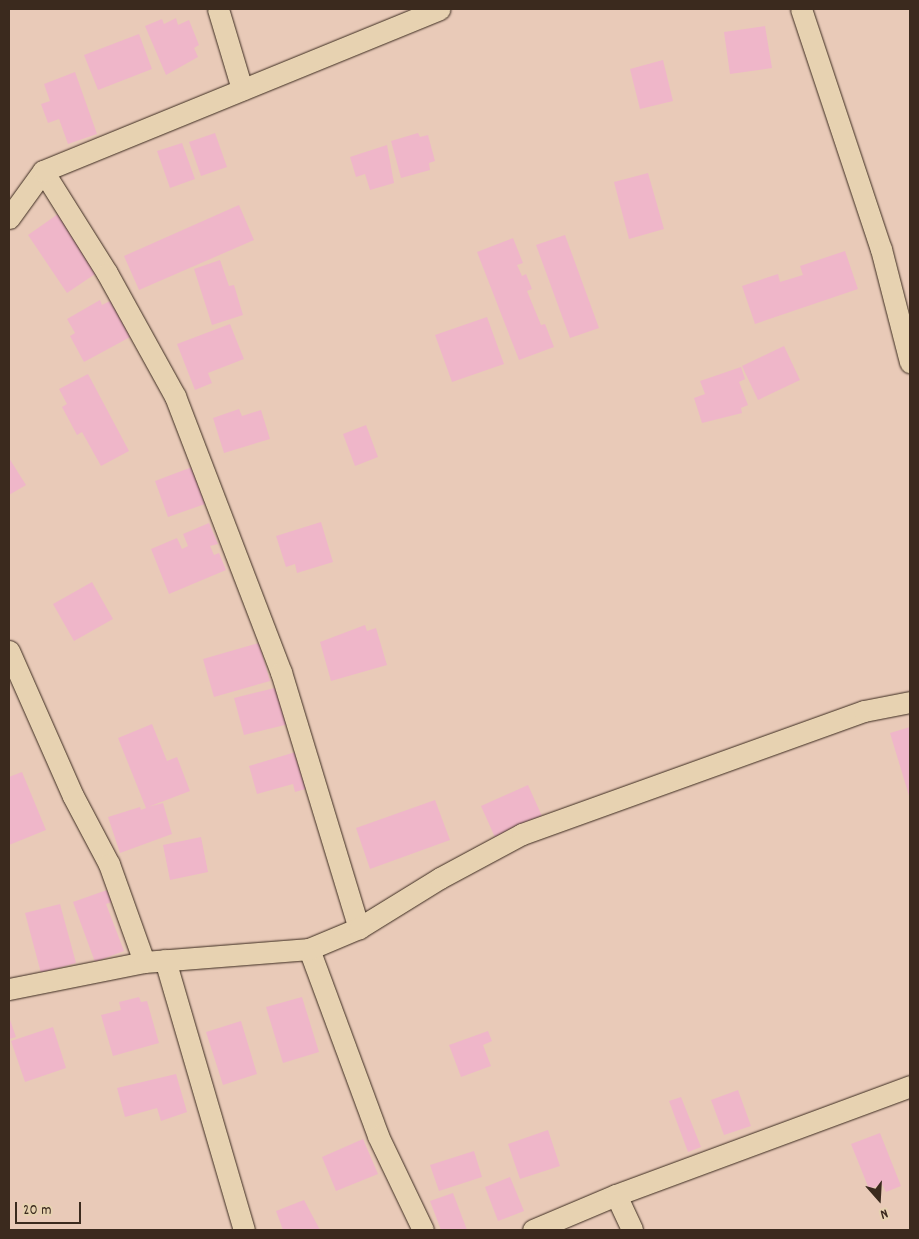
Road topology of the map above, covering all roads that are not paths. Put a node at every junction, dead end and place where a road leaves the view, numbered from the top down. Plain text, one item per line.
1 (218, 9) edge
2 (439, 9) edge
3 (801, 9) edge
4 (242, 89) junction
5 (43, 171) junction
6 (9, 218) edge
7 (910, 362) edge
8 (9, 651) edge
9 (910, 702) edge
10 (358, 928) junction
11 (309, 949) junction
12 (166, 960) junction
13 (144, 962) junction
14 (9, 989) edge
15 (910, 1086) edge
16 (616, 1195) junction
17 (244, 1230) edge
18 (423, 1230) edge
19 (533, 1230) edge
20 (632, 1230) edge

1 - 4 street
2 - 4 street
3 - 7 street
4 - 5 street
5 - 6 street
5 - 10 street
8 - 13 street
9 - 10 street
10 - 11 street
11 - 12 street
11 - 18 street
12 - 13 street
12 - 17 street
13 - 14 street
15 - 16 street
16 - 19 street
16 - 20 street

